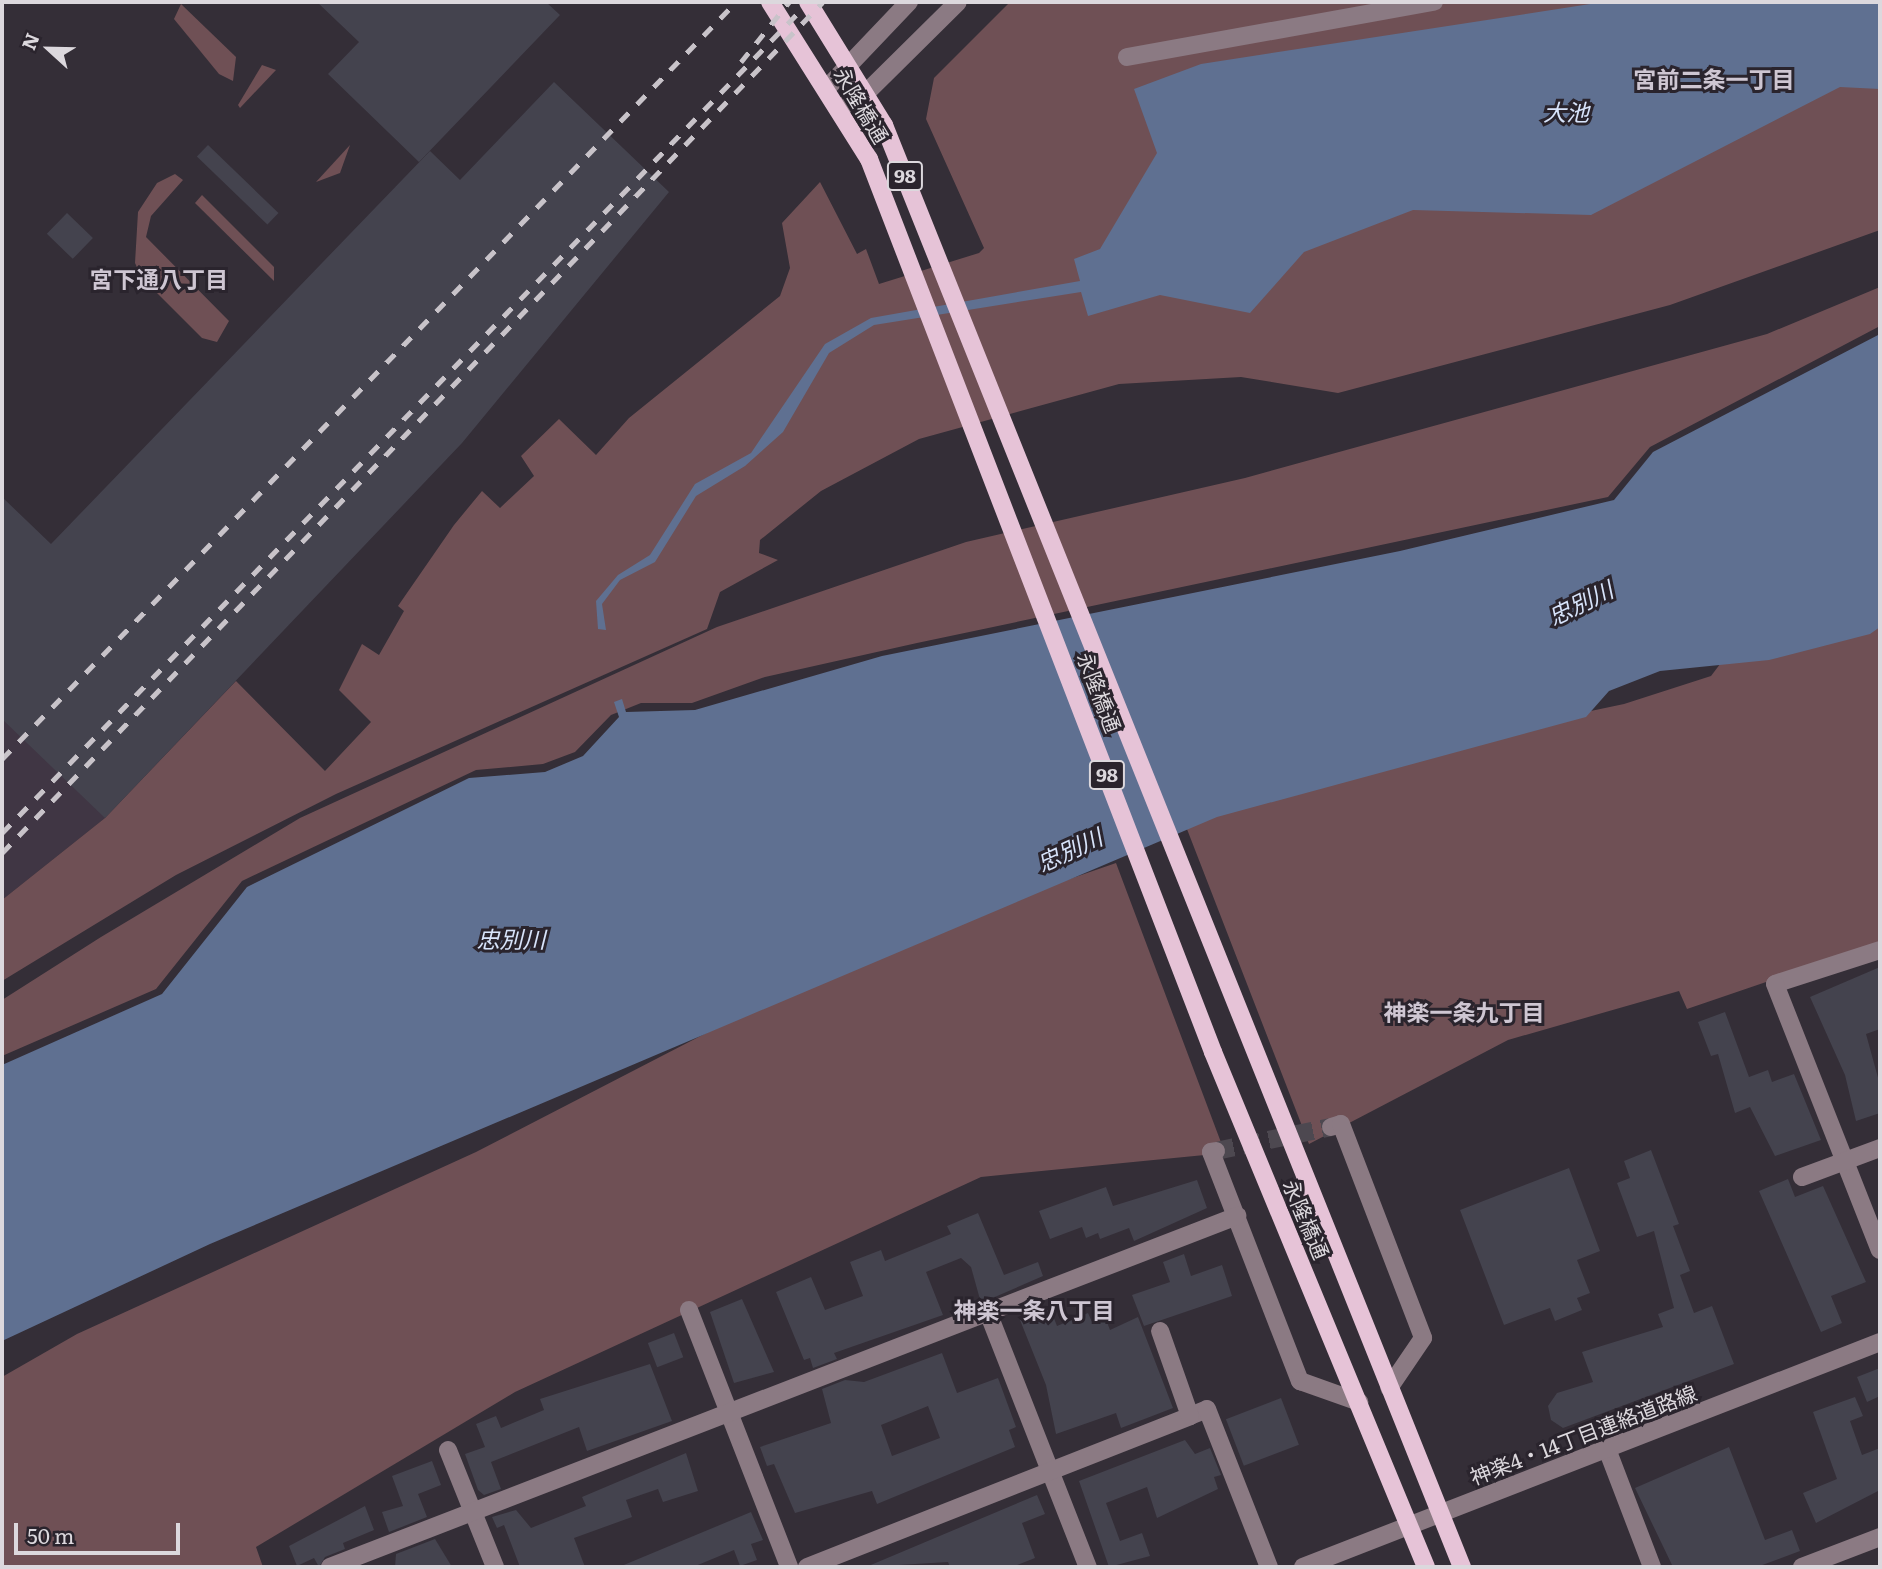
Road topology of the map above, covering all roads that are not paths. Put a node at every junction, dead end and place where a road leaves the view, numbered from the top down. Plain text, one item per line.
1 (770, 2) edge
2 (808, 2) edge
3 (909, 2) edge
4 (958, 2) edge
5 (1434, 2) edge
6 (1127, 57) dead end
7 (849, 61) junction
8 (827, 88) junction
9 (866, 93) junction
10 (840, 108) junction
11 (1880, 950) edge
12 (1331, 1127) dead end
13 (1880, 1148) edge
14 (1216, 1151) dead end
15 (1845, 1161) junction
16 (1802, 1177) dead end
17 (1237, 1216) junction
18 (1880, 1250) edge
19 (689, 1310) dead end
20 (989, 1315) junction
21 (1160, 1331) dead end
22 (1880, 1342) edge
23 (1389, 1388) junction
24 (1359, 1402) junction
25 (727, 1411) junction
26 (1190, 1416) junction
27 (1607, 1449) junction
28 (448, 1450) dead end
29 (1050, 1471) junction
30 (475, 1513) junction
31 (1441, 1513) junction
32 (1410, 1525) junction
33 (1880, 1537) edge
34 (330, 1567) edge
35 (495, 1567) edge
36 (789, 1567) edge
37 (807, 1567) edge
38 (1088, 1567) edge
39 (1269, 1567) edge
40 (1303, 1567) edge
41 (1426, 1567) edge
42 (1462, 1567) edge
43 (1652, 1567) edge
44 (1802, 1567) edge

1 - 8 main road, 永隆橋通 / 98
2 - 7 main road, 永隆橋通 / 98
3 - 7 street
4 - 9 street
5 - 6 street
7 - 8 street
7 - 9 main road, 永隆橋通 / 98
8 - 10 main road, 永隆橋通 / 98
9 - 10 street
9 - 23 main road, 永隆橋通 / 98
10 - 24 main road, 永隆橋通 / 98
11 - 15 street
12 - 23 street
13 - 15 street
14 - 17 street
15 - 16 street
15 - 18 street
17 - 20 street
17 - 24 street
19 - 25 street
20 - 25 street
20 - 29 street
21 - 26 street
22 - 27 street, 神楽4・14丁目連絡道路線
23 - 31 main road, 永隆橋通 / 98
24 - 32 main road, 永隆橋通 / 98
25 - 30 street
25 - 36 street
26 - 29 street
26 - 39 street
27 - 31 street, 神楽4・14丁目連絡道路線
27 - 43 street
28 - 30 street
29 - 37 street
29 - 38 street
30 - 34 street
30 - 35 street
31 - 32 street, 神楽4・14丁目連絡道路線
31 - 42 main road, 永隆橋通 / 98
32 - 40 street, 神楽4・14丁目連絡道路線
32 - 41 main road, 永隆橋通 / 98
33 - 44 street

